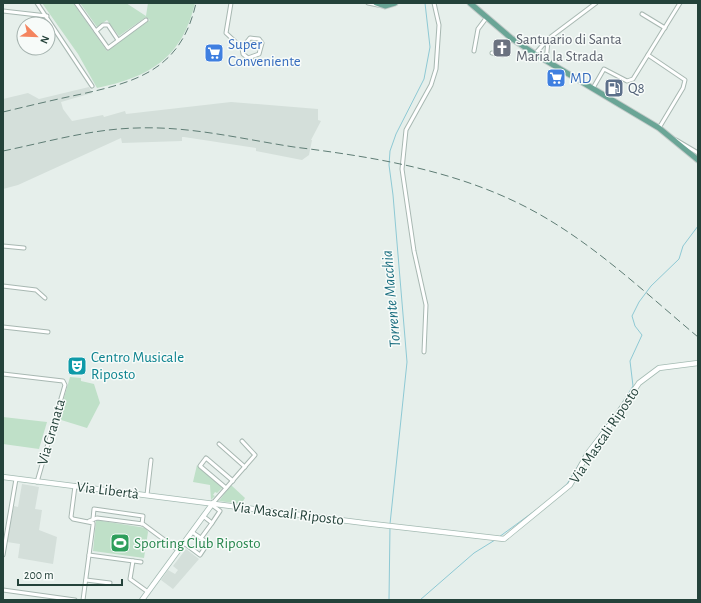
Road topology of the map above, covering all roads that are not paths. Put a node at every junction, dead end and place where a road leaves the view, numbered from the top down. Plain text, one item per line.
1 (37, 3) edge
2 (76, 3) edge
3 (231, 3) edge
4 (368, 3) edge
5 (395, 3) edge
6 (434, 3) edge
7 (470, 3) edge
8 (596, 3) edge
9 (680, 3) edge
10 (379, 4) edge
11 (3, 11) edge
12 (642, 14) dead end
13 (47, 16) joint
14 (486, 17) junction
15 (146, 20) dead end
16 (665, 28) junction
17 (56, 30) edge
18 (96, 31) junction
19 (511, 38) junction
20 (548, 39) junction
21 (118, 40) junction
22 (242, 48) junction
23 (474, 51) dead end
24 (492, 53) dead end
25 (535, 54) junction
26 (648, 55) junction
27 (546, 62) junction
28 (92, 86) dead end
29 (592, 90) junction
30 (659, 128) junction
31 (674, 139) junction
32 (698, 153) edge
33 (698, 160) edge
34 (3, 246) edge
35 (24, 248) dead end
36 (3, 286) edge
37 (45, 298) dead end
38 (3, 327) edge
39 (48, 332) dead end
40 (424, 352) dead end
41 (698, 363) edge
42 (3, 374) edge
43 (242, 441) dead end
44 (219, 444) dead end
45 (151, 460) dead end
46 (245, 466) junction
47 (3, 477) edge
48 (16, 479) junction
49 (233, 481) junction
50 (37, 482) junction
51 (75, 486) junction
52 (226, 488) junction
53 (146, 495) junction
54 (212, 504) junction
55 (203, 516) junction
56 (93, 519) junction
57 (89, 521) junction
58 (212, 523) junction
59 (142, 524) junction
60 (3, 526) edge
61 (8, 527) junction
62 (192, 532) junction
63 (201, 538) junction
64 (184, 543) junction
65 (178, 550) junction
66 (3, 555) edge
67 (89, 555) junction
68 (134, 561) junction
69 (141, 562) dead end
70 (86, 580) junction
71 (110, 583) dead end
72 (3, 590) edge
73 (148, 592) junction
74 (75, 600) edge
75 (83, 600) edge
76 (142, 600) edge

1 - 13 street
2 - 18 street
3 - 22 street
4 - 10 street
5 - 10 main road
6 - 40 street
7 - 14 main road
8 - 20 street
9 - 16 street
11 - 13 street
12 - 16 street
14 - 19 main road
14 - 23 street
15 - 21 street
16 - 26 street
17 - 28 street
18 - 21 street
18 - 21 street
19 - 24 street
19 - 25 main road
20 - 25 street
20 - 27 street
22 - 22 street
25 - 27 main road
26 - 29 street
26 - 30 street
27 - 29 main road
29 - 30 main road
30 - 31 main road
31 - 32 street
31 - 33 main road
34 - 35 street
36 - 37 street
38 - 39 street
41 - 54 street, Via Mascali Riposto
42 - 50 street, Via Granata
43 - 46 street
44 - 46 street
45 - 53 street
46 - 49 street
47 - 48 street, Via Libertà
48 - 50 street, Via Libertà
48 - 61 street
49 - 52 street
49 - 52 street
50 - 51 street, Via Libertà
51 - 53 street, Via Libertà
51 - 57 street
52 - 54 street
53 - 54 street, Via Libertà
54 - 55 street
54 - 58 street
55 - 58 street
55 - 62 street
56 - 57 street
56 - 59 street
56 - 59 street
57 - 67 street
58 - 63 street
59 - 65 street
60 - 61 street
61 - 66 street
62 - 63 street
62 - 64 street
63 - 64 street
64 - 65 street
65 - 73 street
67 - 68 street
67 - 70 street
68 - 69 street
68 - 73 street
70 - 71 street
70 - 75 street
72 - 74 street
73 - 76 street

